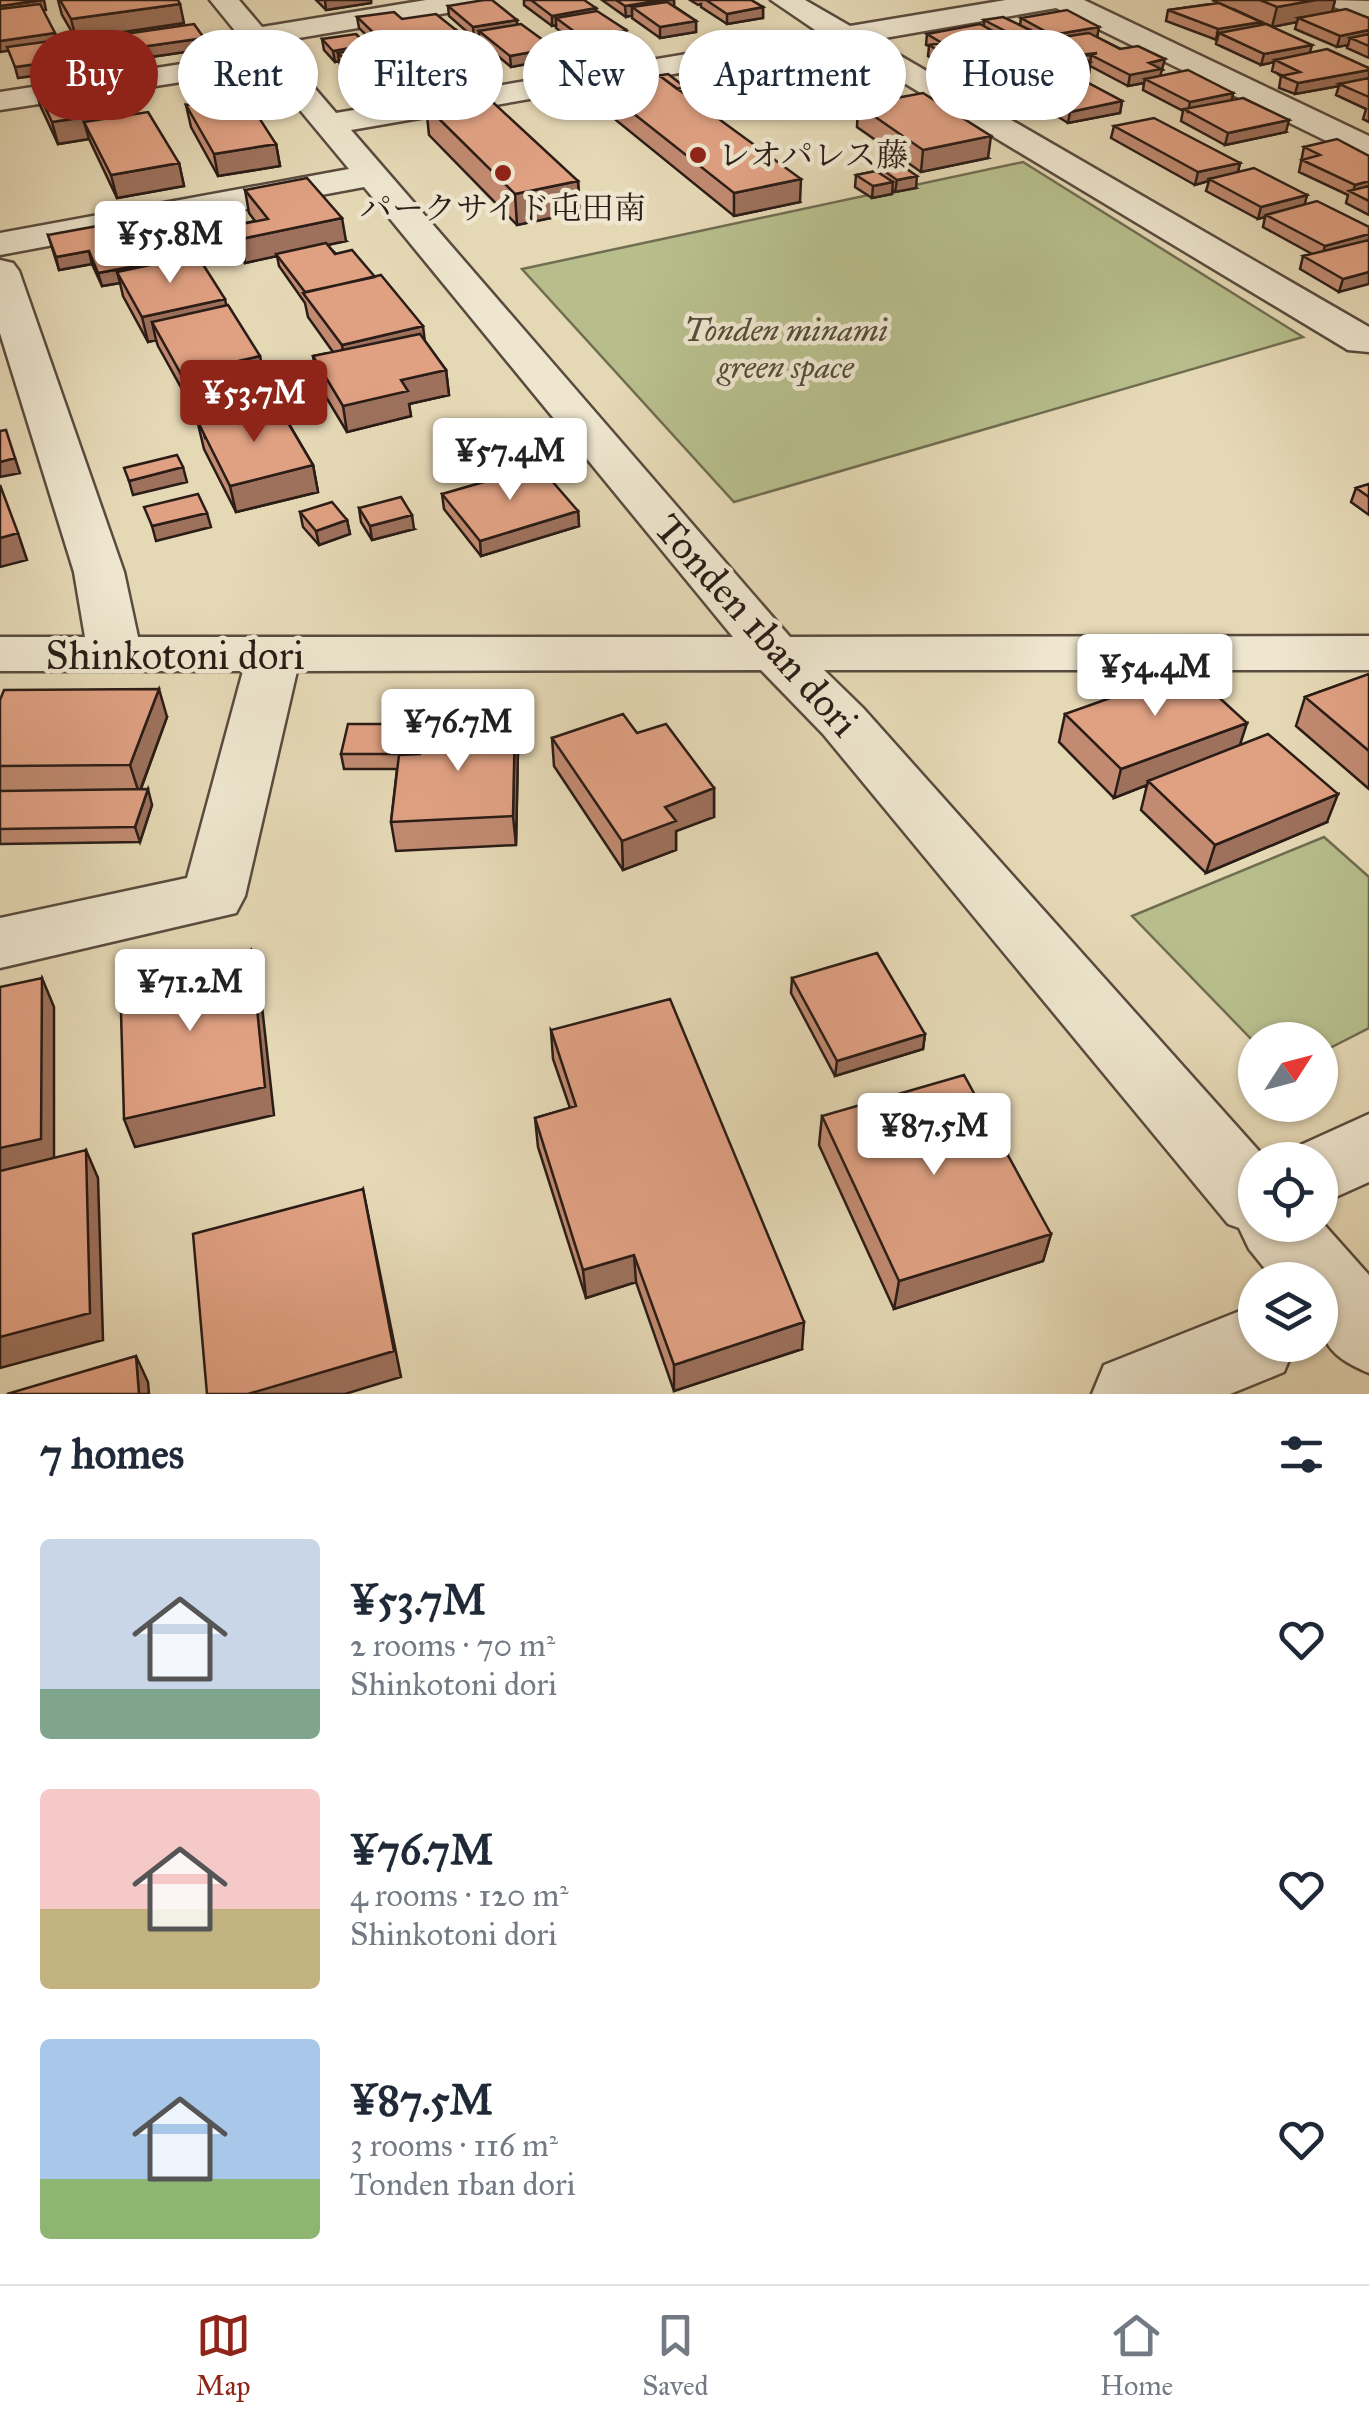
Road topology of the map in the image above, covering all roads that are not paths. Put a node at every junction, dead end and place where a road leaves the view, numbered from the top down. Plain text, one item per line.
1 (224, 0) edge
2 (476, 0) edge
3 (785, 0) edge
4 (1058, 0) edge
5 (1341, 0) edge
6 (1369, 12) edge
7 (248, 30) edge
8 (833, 30) edge
9 (879, 30) edge
10 (318, 36) edge
11 (679, 64) edge
12 (178, 65) edge
13 (906, 73) edge
14 (0, 101) edge
15 (318, 113) edge
16 (327, 124) junction
17 (1369, 150) edge
18 (375, 175) junction
19 (0, 244) edge
20 (0, 270) edge
21 (1369, 339) edge
22 (773, 652) junction
23 (1369, 653) edge
24 (0, 654) edge
25 (114, 654) junction
26 (274, 655) junction
27 (0, 943) edge
28 (1369, 1146) edge
29 (1338, 1162) edge
30 (1238, 1180) edge
31 (1288, 1242) edge
32 (1345, 1319) edge
33 (1238, 1351) edge
34 (1133, 1394) edge

1 - 7 street, Tonden 1ban dori
2 - 10 street
3 - 8 street
4 - 9 street
4 - 17 street
5 - 6 street
11 - 16 street
12 - 14 street
13 - 21 street
15 - 16 street, Tonden 1ban dori
16 - 18 street, Tonden 1ban dori
18 - 19 street
18 - 22 street, Tonden 1ban dori
20 - 25 street
22 - 23 street, Shinkotoni dori
22 - 26 street, Shinkotoni dori
22 - 30 street, Tonden 1ban dori
24 - 25 street, Shinkotoni dori
25 - 26 street, Shinkotoni dori
26 - 27 street
28 - 29 street
31 - 32 street
33 - 34 street

